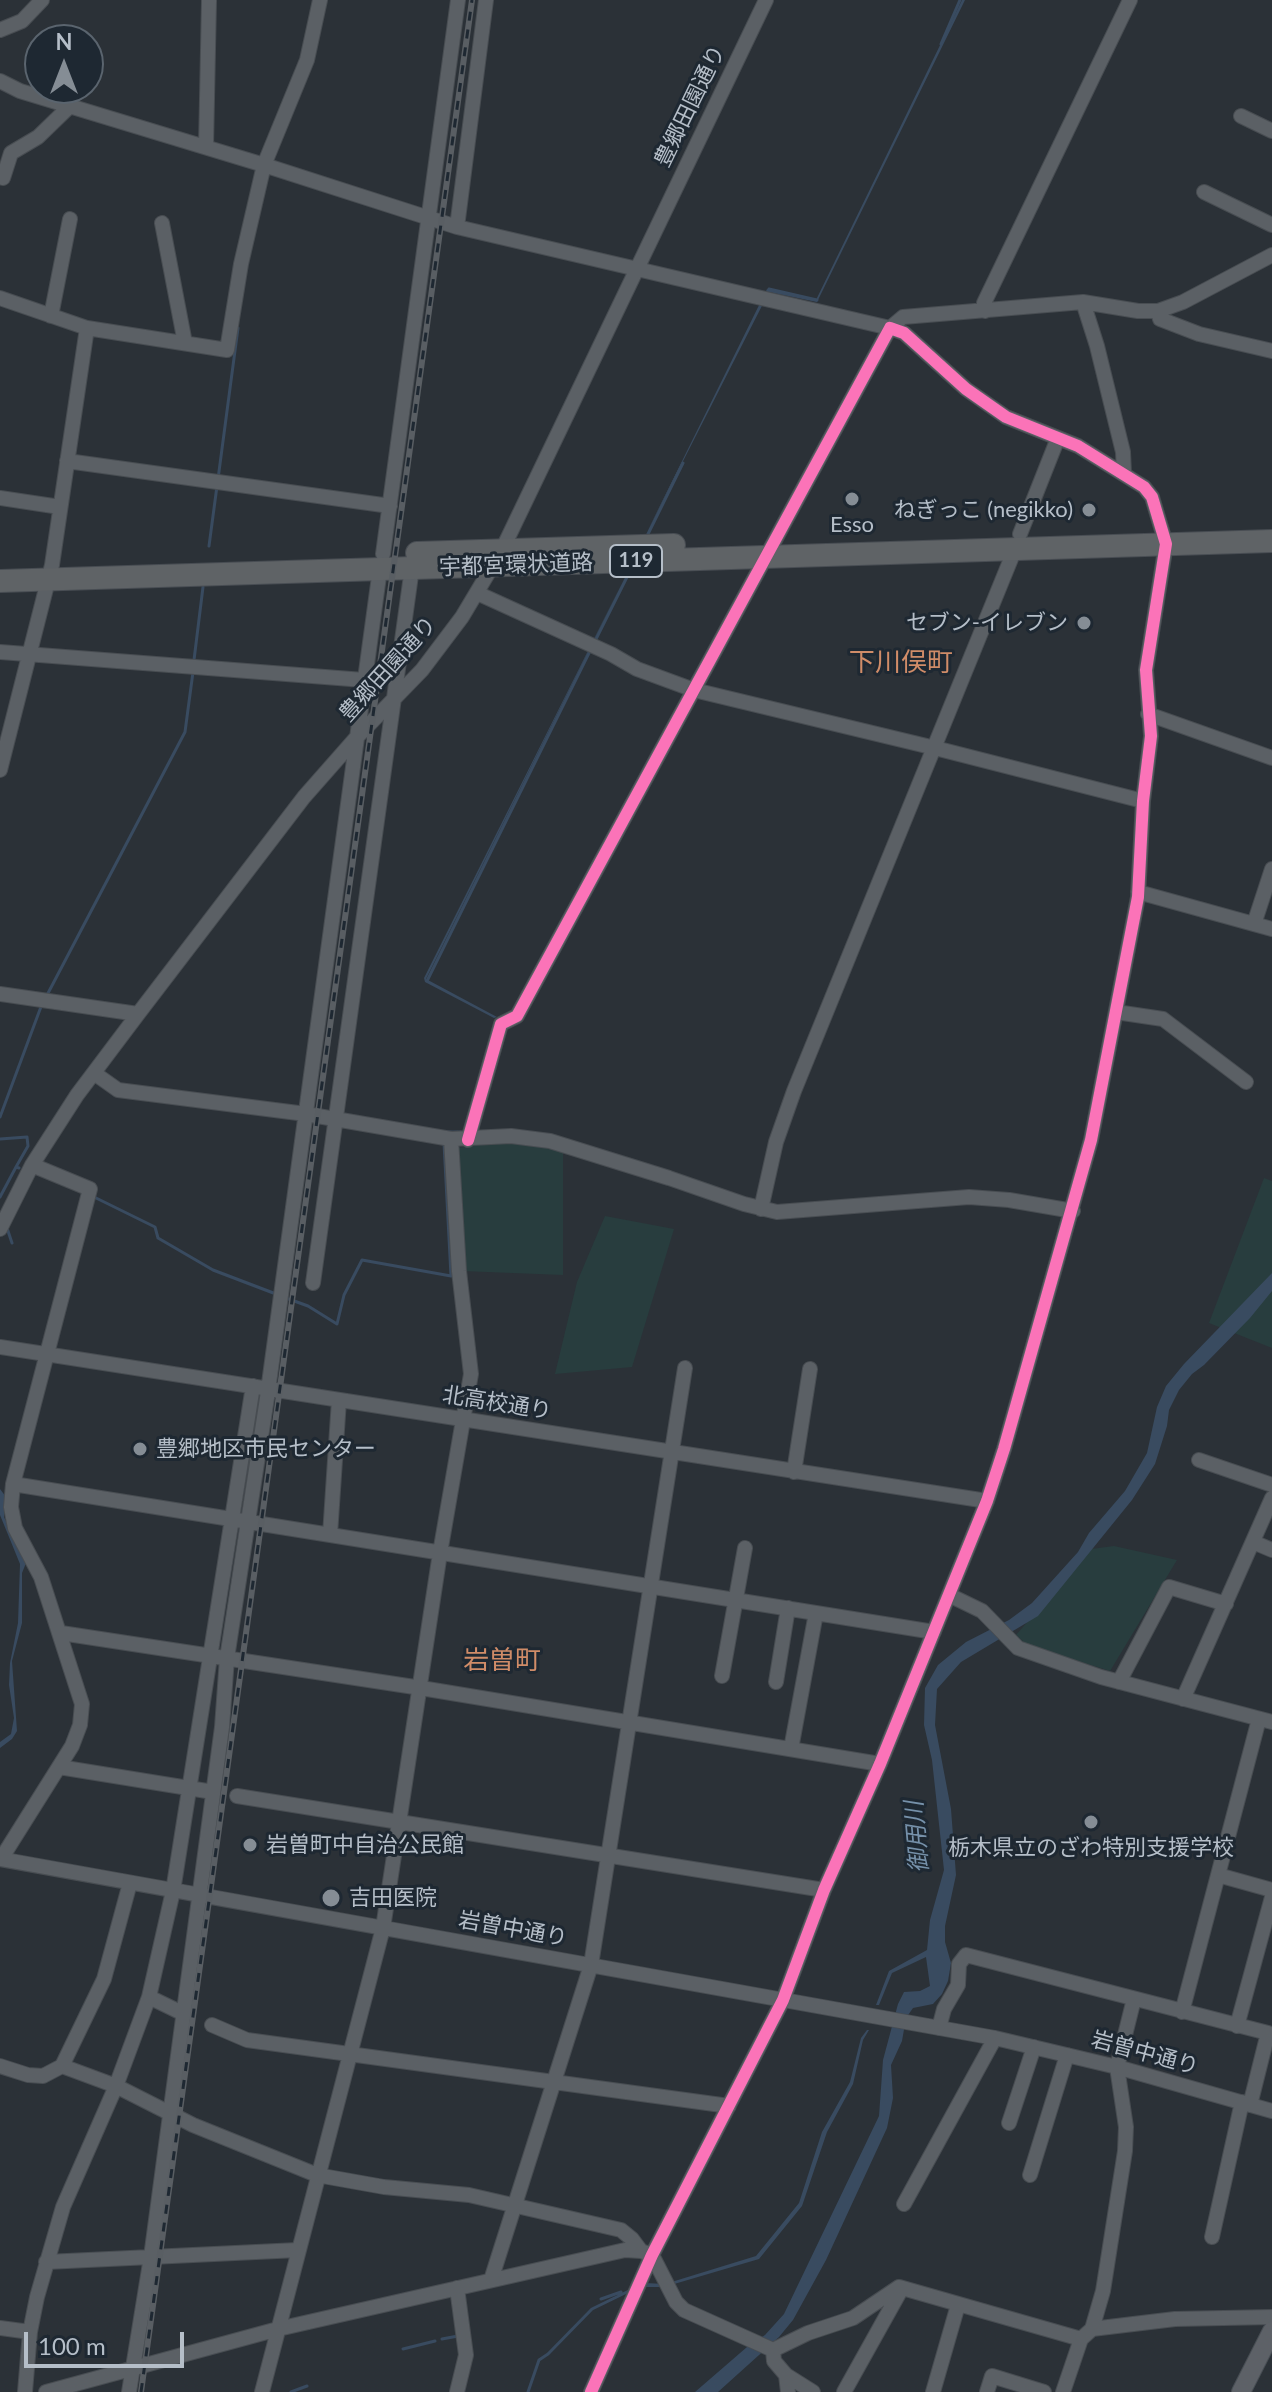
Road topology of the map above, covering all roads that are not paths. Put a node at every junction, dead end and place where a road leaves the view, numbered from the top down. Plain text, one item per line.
1 (42, 0) edge
2 (320, 0) edge
3 (458, 0) edge
4 (486, 0) edge
5 (766, 0) edge
6 (1130, 0) edge
7 (209, 1) edge
8 (0, 30) edge
9 (0, 81) edge
10 (70, 106) junction
11 (1241, 116) dead end
12 (1272, 131) edge
13 (206, 147) junction
14 (264, 165) junction
15 (3, 178) dead end
16 (1204, 192) dead end
17 (70, 219) dead end
18 (428, 219) junction
19 (162, 223) dead end
20 (1272, 225) edge
21 (457, 227) junction
22 (1272, 255) edge
23 (635, 270) junction
24 (0, 298) edge
25 (1083, 302) junction
26 (985, 311) junction
27 (1158, 311) junction
28 (51, 316) junction
29 (87, 328) junction
30 (890, 328) junction
31 (185, 343) junction
32 (1272, 351) edge
33 (1058, 438) junction
34 (67, 461) junction
35 (1124, 473) junction
36 (0, 498) edge
37 (390, 506) junction
38 (60, 507) junction
39 (1272, 526) edge
40 (1163, 537) junction
41 (1018, 541) junction
42 (1272, 541) edge
43 (772, 549) junction
44 (497, 558) junction
45 (382, 561) junction
46 (0, 566) edge
47 (412, 568) junction
48 (50, 572) junction
49 (0, 581) edge
50 (477, 593) junction
51 (0, 652) edge
52 (30, 654) junction
53 (364, 680) junction
54 (694, 690) junction
55 (393, 700) junction
56 (1148, 714) junction
57 (356, 738) junction
58 (935, 748) junction
59 (1272, 758) edge
60 (0, 770) edge
61 (1143, 801) junction
62 (1272, 869) edge
63 (1138, 892) junction
64 (1254, 924) junction
65 (1272, 929) edge
66 (0, 994) edge
67 (1116, 1012) junction
68 (138, 1014) junction
69 (94, 1073) junction
70 (1246, 1082) dead end
71 (306, 1114) junction
72 (336, 1119) junction
73 (451, 1139) junction
74 (468, 1140) junction
75 (32, 1165) junction
76 (761, 1209) junction
77 (1073, 1211) junction
78 (0, 1229) edge
79 (313, 1283) dead end
80 (0, 1347) edge
81 (46, 1354) junction
82 (685, 1368) dead end
83 (810, 1369) dead end
84 (261, 1388) junction
85 (339, 1400) junction
86 (464, 1420) junction
87 (671, 1453) junction
88 (1199, 1460) dead end
89 (794, 1472) junction
90 (13, 1484) junction
91 (1272, 1485) edge
92 (1272, 1498) edge
93 (987, 1501) junction
94 (231, 1520) junction
95 (248, 1522) junction
96 (330, 1535) junction
97 (1253, 1542) junction
98 (745, 1548) dead end
99 (1272, 1550) edge
100 (440, 1553) junction
101 (650, 1587) junction
102 (949, 1595) junction
103 (736, 1600) junction
104 (1226, 1604) junction
105 (788, 1608) junction
106 (816, 1613) junction
107 (934, 1632) junction
108 (61, 1633) junction
109 (210, 1655) junction
110 (227, 1658) junction
111 (722, 1676) dead end
112 (776, 1682) dead end
113 (1119, 1682) junction
114 (421, 1688) junction
115 (1183, 1699) junction
116 (1265, 1721) edge
117 (629, 1722) junction
118 (791, 1749) junction
119 (880, 1764) junction
120 (59, 1767) junction
121 (189, 1789) junction
122 (213, 1792) junction
123 (237, 1796) dead end
124 (400, 1823) junction
125 (608, 1856) junction
126 (0, 1859) edge
127 (1218, 1875) junction
128 (130, 1883) junction
129 (824, 1890) junction
130 (1272, 1890) edge
131 (173, 1891) junction
132 (199, 1896) junction
133 (1272, 1897) edge
134 (383, 1928) junction
135 (591, 1965) junction
136 (149, 1997) junction
137 (1134, 1999) junction
138 (783, 2000) junction
139 (1182, 2012) junction
140 (184, 2014) junction
141 (212, 2025) dead end
142 (1237, 2026) junction
143 (939, 2028) junction
144 (995, 2038) junction
145 (1034, 2047) junction
146 (350, 2055) junction
147 (1067, 2055) junction
148 (0, 2066) edge
149 (62, 2066) junction
150 (1117, 2067) junction
151 (554, 2081) junction
152 (116, 2086) junction
153 (1246, 2104) junction
154 (729, 2106) junction
155 (170, 2111) junction
156 (1272, 2111) edge
157 (1009, 2123) dead end
158 (317, 2175) junction
159 (1030, 2175) dead end
160 (904, 2204) dead end
161 (515, 2206) junction
162 (1212, 2237) dead end
163 (298, 2250) junction
164 (647, 2253) junction
165 (151, 2257) junction
166 (46, 2262) junction
167 (491, 2280) junction
168 (457, 2288) junction
169 (902, 2288) junction
170 (958, 2305) junction
171 (1272, 2317) edge
172 (0, 2328) edge
173 (278, 2329) junction
174 (1272, 2331) edge
175 (30, 2332) junction
176 (1087, 2334) junction
177 (773, 2350) junction
178 (132, 2368) junction
179 (786, 2375) junction
180 (25, 2392) edge
181 (46, 2392) edge
182 (129, 2392) edge
183 (262, 2392) edge
184 (457, 2392) edge
185 (591, 2392) edge
186 (788, 2392) edge
187 (813, 2392) edge
188 (844, 2392) edge
189 (933, 2392) edge
190 (987, 2392) edge
191 (1044, 2392) edge
192 (1063, 2392) edge
193 (1241, 2392) edge

1 - 8 street
2 - 14 street
3 - 18 street
4 - 21 street
5 - 23 street, 豊郷田園通り
6 - 26 street
7 - 13 street
9 - 10 street
10 - 13 street
10 - 15 street
11 - 12 street
13 - 14 street
14 - 18 street
14 - 31 street
16 - 20 street
17 - 28 street
18 - 21 street
18 - 37 street
19 - 31 street
21 - 23 street
22 - 27 street
23 - 30 street
23 - 44 street, 豊郷田園通り
24 - 28 street
25 - 26 street
25 - 27 street
25 - 35 street
26 - 30 street
27 - 32 street
28 - 29 street
29 - 31 street
29 - 34 street
30 - 33 street
30 - 43 street
33 - 35 street
33 - 41 street
34 - 37 street
34 - 38 street
35 - 40 street
36 - 38 street
37 - 45 street
38 - 48 street
39 - 40 highway, 宇都宮環状道路 / 119
40 - 41 highway, 宇都宮環状道路 / 119
40 - 42 highway, 宇都宮環状道路 / 119
40 - 56 street
41 - 43 highway, 宇都宮環状道路 / 119
41 - 58 street
43 - 44 highway, 宇都宮環状道路 / 119
43 - 54 street
44 - 45 highway, 宇都宮環状道路 / 119
44 - 47 highway, 宇都宮環状道路 / 119
44 - 50 street, 豊郷田園通り
45 - 47 highway, 宇都宮環状道路 / 119
45 - 48 highway, 宇都宮環状道路 / 119
45 - 53 street
46 - 48 highway, 宇都宮環状道路 / 119
47 - 55 street
48 - 49 highway, 宇都宮環状道路 / 119
48 - 52 street
50 - 54 street
50 - 55 street, 豊郷田園通り
51 - 52 street
52 - 53 street
52 - 60 street
53 - 57 street
54 - 58 street
54 - 74 street
55 - 57 street, 豊郷田園通り
55 - 72 street
56 - 59 street
56 - 61 street
57 - 68 street, 豊郷田園通り
57 - 71 street
58 - 61 street
58 - 76 street
61 - 63 street
62 - 64 street
63 - 64 street
63 - 67 street
64 - 65 street
66 - 68 street
67 - 70 street
67 - 77 street
68 - 69 street, 豊郷田園通り
69 - 71 street
69 - 75 street, 豊郷田園通り
71 - 72 street
71 - 84 street
72 - 73 street
72 - 79 street
73 - 74 street
73 - 86 street
74 - 76 street
75 - 78 street, 豊郷田園通り
75 - 81 street
76 - 77 street
77 - 93 street
80 - 81 street, 北高校通り
81 - 84 street, 北高校通り
81 - 90 street
82 - 87 street
83 - 89 street
84 - 85 street, 北高校通り
84 - 94 street
84 - 95 street
85 - 86 street, 北高校通り
85 - 96 street
86 - 87 street, 北高校通り
86 - 100 street
87 - 89 street, 北高校通り
87 - 101 street
88 - 91 street
89 - 93 street, 北高校通り
90 - 94 street
90 - 108 street
92 - 97 street
93 - 102 street
94 - 95 street
94 - 109 street
95 - 96 street
95 - 110 street
96 - 100 street
97 - 99 street
97 - 104 street
98 - 103 street
100 - 101 street
100 - 114 street
101 - 103 street
101 - 117 street
102 - 107 street
102 - 113 street
103 - 105 street
103 - 111 street
104 - 113 street
104 - 115 street
105 - 106 street
105 - 112 street
106 - 107 street
106 - 118 street
107 - 119 street
108 - 109 street
108 - 120 street
109 - 110 street
109 - 121 street
110 - 114 street
110 - 122 street
113 - 115 street
114 - 117 street
114 - 124 street
115 - 116 street
116 - 127 street
117 - 118 street
117 - 125 street
118 - 119 street
119 - 129 street
120 - 121 street
120 - 126 street
121 - 122 street
121 - 131 street
122 - 132 street
123 - 124 street
124 - 125 street
124 - 134 street
125 - 129 street
125 - 135 street
126 - 128 street, 岩曽中通り
127 - 130 street
127 - 139 street
128 - 131 street, 岩曽中通り
128 - 149 street
129 - 138 street
131 - 132 street, 岩曽中通り
131 - 136 street
132 - 134 street, 岩曽中通り
132 - 140 street
133 - 142 street
134 - 135 street, 岩曽中通り
134 - 146 street
135 - 138 street, 岩曽中通り
135 - 151 street
136 - 140 street
136 - 152 street
137 - 139 street
137 - 143 street
137 - 150 street
138 - 143 street, 岩曽中通り
138 - 154 street
139 - 142 street
140 - 155 street
141 - 146 street
142 - 153 street
143 - 144 street, 岩曽中通り
144 - 145 street, 岩曽中通り
144 - 160 street
145 - 147 street, 岩曽中通り
145 - 157 street
146 - 151 street
146 - 158 street
147 - 150 street, 岩曽中通り
147 - 159 street
148 - 149 street
149 - 152 street
150 - 153 street, 岩曽中通り
150 - 176 street
151 - 154 street
151 - 161 street
152 - 155 street
152 - 166 street
153 - 156 street, 岩曽中通り
153 - 162 street
154 - 164 street
155 - 158 street
155 - 165 street
158 - 161 street
158 - 163 street
161 - 164 street
161 - 167 street
163 - 165 street
163 - 173 street
164 - 167 street
164 - 177 street
164 - 185 street
165 - 166 street
165 - 178 street
166 - 175 street
167 - 168 street
168 - 173 street
168 - 184 street
169 - 170 street
169 - 177 street
169 - 188 street
170 - 176 street
170 - 189 street
171 - 176 street
172 - 175 street
173 - 178 street
173 - 183 street
174 - 193 main road
175 - 180 street
176 - 192 street
177 - 179 street
178 - 181 street
178 - 182 street
179 - 186 street
179 - 187 street
190 - 191 street

